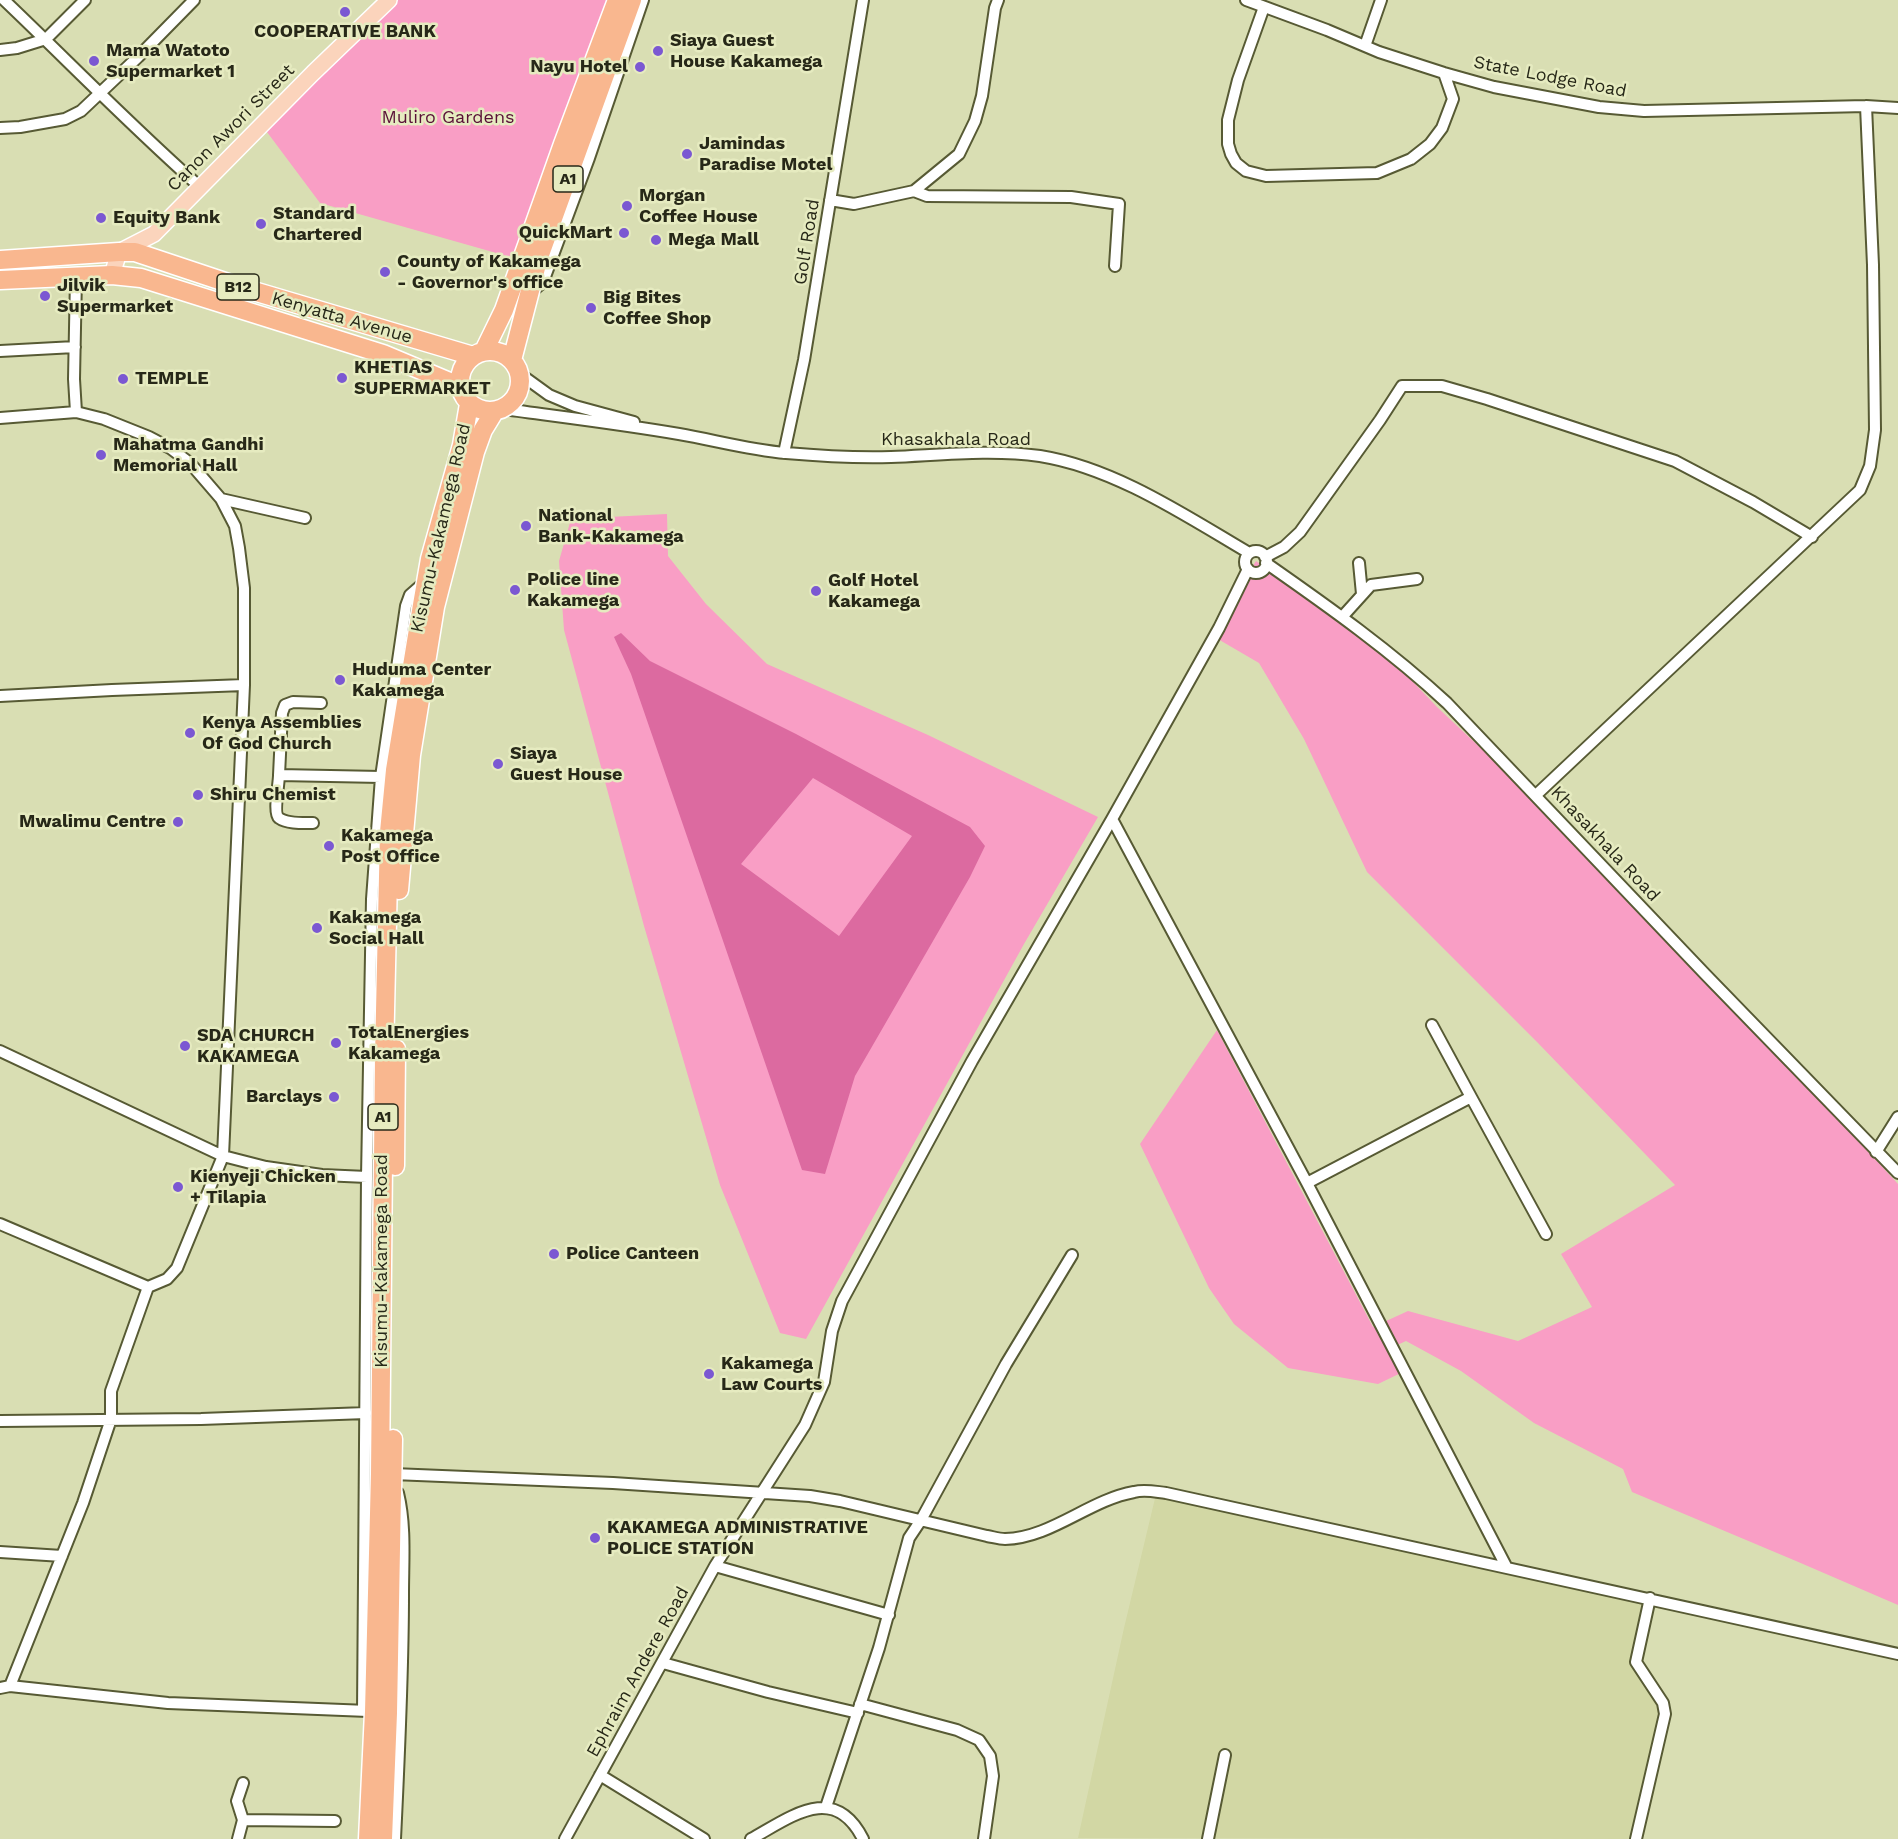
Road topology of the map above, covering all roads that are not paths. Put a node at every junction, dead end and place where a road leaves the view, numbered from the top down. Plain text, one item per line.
1 (4, 0) edge
2 (85, 0) edge
3 (194, 0) edge
4 (389, 0) edge
5 (617, 0) edge
6 (632, 0) edge
7 (643, 0) edge
8 (862, 0) edge
9 (998, 0) edge
10 (1245, 0) edge
11 (1382, 0) edge
12 (1264, 8) junction
13 (46, 39) junction
14 (1365, 46) junction
15 (0, 50) edge
16 (1444, 73) junction
17 (100, 94) junction
18 (1866, 106) junction
19 (1898, 108) edge
20 (0, 128) edge
21 (200, 187) junction
22 (914, 191) junction
23 (830, 200) junction
24 (154, 234) junction
25 (119, 252) junction
26 (150, 257) junction
27 (0, 260) edge
28 (1115, 266) dead end
29 (112, 275) junction
30 (76, 277) junction
31 (141, 278) junction
32 (0, 280) edge
33 (528, 294) junction
34 (391, 333) junction
35 (75, 347) junction
36 (0, 351) edge
37 (478, 353) junction
38 (383, 354) junction
39 (516, 367) junction
40 (459, 386) junction
41 (469, 404) junction
42 (499, 410) junction
43 (76, 412) junction
44 (0, 418) edge
45 (678, 434) junction
46 (784, 453) junction
47 (221, 499) junction
48 (305, 518) dead end
49 (1812, 537) junction
50 (1249, 553) junction
51 (1266, 560) junction
52 (1359, 563) dead end
53 (1248, 570) junction
54 (1417, 579) dead end
55 (426, 581) junction
56 (1362, 594) junction
57 (1343, 616) junction
58 (244, 685) junction
59 (0, 696) edge
60 (321, 703) dead end
61 (279, 776) junction
62 (381, 777) junction
63 (1536, 795) junction
64 (1112, 819) junction
65 (313, 823) dead end
66 (1432, 1025) dead end
67 (0, 1051) edge
68 (384, 1075) junction
69 (1471, 1098) junction
70 (369, 1101) junction
71 (1898, 1117) edge
72 (1876, 1152) junction
73 (223, 1156) junction
74 (1898, 1173) edge
75 (367, 1177) junction
76 (1306, 1183) junction
77 (0, 1224) edge
78 (1546, 1234) dead end
79 (1072, 1255) dead end
80 (148, 1287) junction
81 (366, 1413) junction
82 (111, 1419) junction
83 (0, 1421) edge
84 (393, 1474) junction
85 (762, 1492) junction
86 (921, 1520) junction
87 (0, 1552) edge
88 (62, 1556) junction
89 (715, 1566) junction
90 (1506, 1566) junction
91 (1650, 1598) junction
92 (888, 1615) junction
93 (1898, 1654) edge
94 (663, 1662) junction
95 (5, 1687) edge
96 (859, 1708) junction
97 (369, 1712) junction
98 (1225, 1755) dead end
99 (600, 1774) junction
100 (243, 1783) dead end
101 (826, 1807) junction
102 (243, 1820) junction
103 (335, 1821) dead end
104 (238, 1839) edge
105 (368, 1839) edge
106 (383, 1839) edge
107 (394, 1839) edge
108 (565, 1839) edge
109 (704, 1839) edge
110 (751, 1839) edge
111 (863, 1839) edge
112 (984, 1839) edge
113 (1208, 1839) edge
114 (1636, 1839) edge

1 - 13 street
2 - 13 street
3 - 17 street
4 - 21 main road, Canon Awori Street
5 - 37 highway, A1
6 - 33 highway, A1
7 - 33 street
8 - 23 street, Golf Road
9 - 22 street
10 - 12 street, State Lodge Road
11 - 14 street
12 - 14 street, State Lodge Road
12 - 16 street
13 - 15 street
13 - 17 street
14 - 16 street, State Lodge Road
16 - 18 street, State Lodge Road
17 - 20 street
17 - 21 street
18 - 19 street, State Lodge Road
18 - 49 street
21 - 24 main road, Canon Awori Street
22 - 23 street
22 - 28 street
23 - 46 street, Golf Road
24 - 25 main road, Canon Awori Street
24 - 26 main road
25 - 26 highway, Kenyatta Avenue / B12
25 - 27 highway, Kenyatta Avenue / B12
25 - 29 main road
26 - 31 main road
26 - 34 highway, Kenyatta Avenue / B12
29 - 30 highway, Kenyatta Avenue / B12
29 - 31 highway, Kenyatta Avenue / B12
30 - 32 highway, Kenyatta Avenue / B12
30 - 35 street
31 - 38 highway, Kenyatta Avenue / B12
33 - 39 highway, A1
34 - 37 highway, Kenyatta Avenue / B12
34 - 38 highway
35 - 36 street
35 - 43 street
37 - 39 highway
37 - 40 highway
38 - 40 highway, Kenyatta Avenue / B12
39 - 42 highway
39 - 45 street
40 - 41 highway
41 - 42 highway
41 - 55 highway, Kisumu-Kakamega Road / A1
42 - 45 street
42 - 84 highway, Kisumu-Kakamega Road / A1
43 - 44 street
43 - 47 street
45 - 46 street, Khasakhala Road
46 - 50 street, Khasakhala Road
47 - 48 street
47 - 58 street
49 - 51 street
49 - 63 street
50 - 51 street
50 - 53 street
51 - 53 street
51 - 57 street, Khasakhala Road
52 - 56 street
53 - 64 street, Ephraim Andere Road
54 - 56 street
55 - 62 street
55 - 68 highway, Kisumu-Kakamega Road / A1
56 - 57 street
57 - 63 street, Khasakhala Road
58 - 59 street
58 - 73 street
60 - 61 street
61 - 62 street
61 - 65 street
62 - 70 street
63 - 72 street, Khasakhala Road
64 - 76 street
64 - 85 street, Ephraim Andere Road
66 - 69 street
67 - 73 street
68 - 70 street
68 - 97 highway, Kisumu-Kakamega Road / A1
69 - 76 street
69 - 78 street
70 - 75 street
71 - 72 street
72 - 74 street, Khasakhala Road
73 - 75 street
73 - 80 street
75 - 81 street
76 - 90 street
77 - 80 street
79 - 86 street
80 - 82 street
81 - 82 street
81 - 97 street
82 - 83 street
82 - 88 street
84 - 85 street
84 - 106 highway, Kisumu-Kakamega Road / A1
84 - 107 street
85 - 86 street
85 - 89 street, Ephraim Andere Road
86 - 90 street
86 - 92 street
87 - 88 street
88 - 95 street
89 - 92 street
89 - 94 street, Ephraim Andere Road
90 - 91 street
91 - 93 street
91 - 114 street
92 - 96 street
94 - 96 street
94 - 99 street, Ephraim Andere Road
95 - 97 street
96 - 101 street
96 - 112 street
97 - 105 highway, Kisumu-Kakamega Road / A1
98 - 113 street
99 - 108 street, Ephraim Andere Road
99 - 109 street
100 - 102 street
101 - 110 street
101 - 111 street
102 - 103 street
102 - 104 street

